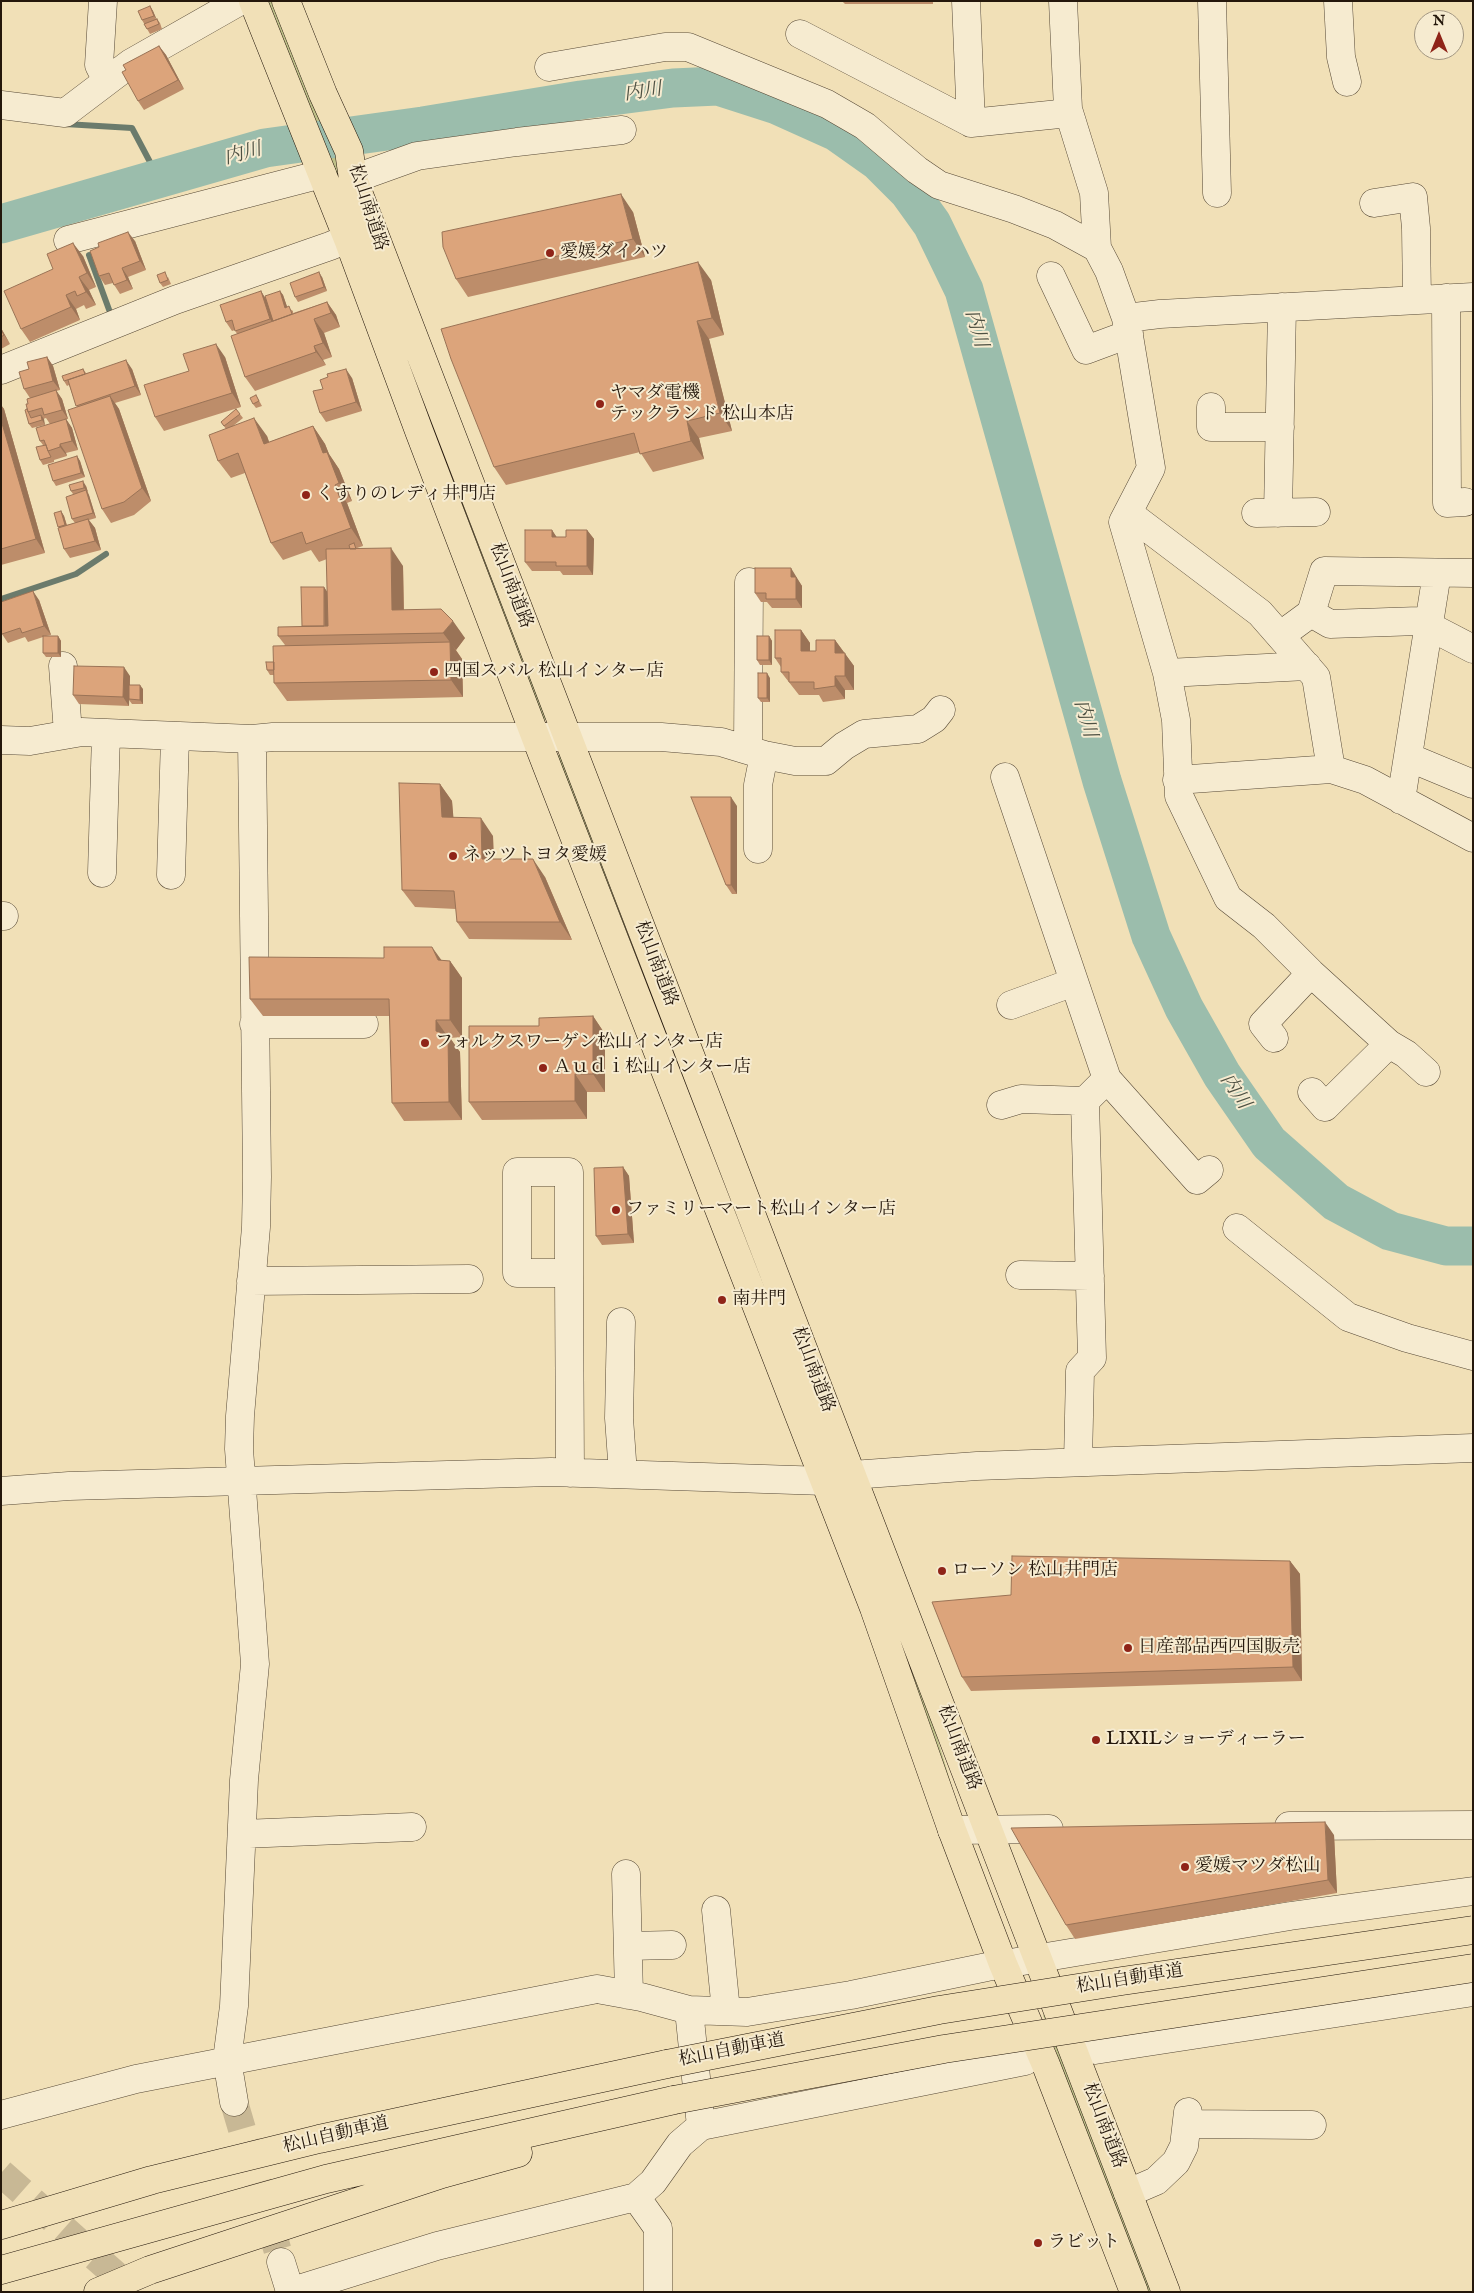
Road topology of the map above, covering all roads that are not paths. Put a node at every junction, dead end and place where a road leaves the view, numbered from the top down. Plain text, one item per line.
1 (103, 1) edge
2 (240, 1) edge
3 (253, 1) edge
4 (286, 1) edge
5 (966, 1) edge
6 (1063, 1) edge
7 (1212, 1) edge
8 (1338, 1) edge
9 (800, 34) dead end
10 (549, 67) dead end
11 (107, 82) junction
12 (1347, 82) dead end
13 (1, 105) edge
14 (1070, 113) junction
15 (971, 123) junction
16 (622, 130) dead end
17 (319, 165) junction
18 (353, 179) junction
19 (1217, 193) dead end
20 (1374, 203) dead end
21 (360, 234) junction
22 (68, 240) dead end
23 (1097, 248) junction
24 (1051, 276) dead end
25 (1473, 297) edge
26 (1446, 298) junction
27 (1416, 300) junction
28 (1282, 307) junction
29 (1128, 326) junction
30 (1, 370) edge
31 (1211, 407) dead end
32 (1280, 426) junction
33 (1465, 502) dead end
34 (1316, 512) dead end
35 (1128, 513) junction
36 (1437, 573) junction
37 (1473, 573) edge
38 (749, 582) dead end
39 (1311, 613) junction
40 (1430, 626) junction
41 (1281, 636) junction
42 (1473, 649) edge
43 (62, 666) dead end
44 (1307, 666) junction
45 (1167, 673) junction
46 (941, 710) dead end
47 (68, 733) junction
48 (106, 734) junction
49 (175, 737) junction
50 (568, 737) junction
51 (536, 738) junction
52 (252, 739) junction
53 (1, 740) edge
54 (756, 753) junction
55 (1408, 757) junction
56 (1331, 769) junction
57 (1005, 777) dead end
58 (1177, 780) junction
59 (1473, 784) edge
60 (1401, 800) junction
61 (1473, 838) edge
62 (758, 850) dead end
63 (102, 873) dead end
64 (171, 875) dead end
65 (1311, 973) junction
66 (1074, 982) junction
67 (1011, 1005) dead end
68 (254, 1024) junction
69 (364, 1024) dead end
70 (1274, 1038) dead end
71 (1389, 1044) junction
72 (1426, 1072) dead end
73 (1107, 1079) junction
74 (1312, 1092) dead end
75 (1085, 1102) junction
76 (1001, 1106) dead end
77 (1209, 1170) dead end
78 (1237, 1228) dead end
79 (569, 1274) dead end
80 (1020, 1274) dead end
81 (1090, 1276) junction
82 (469, 1279) dead end
83 (252, 1281) junction
84 (621, 1322) dead end
85 (1473, 1356) edge
86 (1473, 1448) edge
87 (1078, 1462) junction
88 (570, 1473) junction
89 (623, 1474) junction
90 (852, 1475) junction
91 (241, 1480) junction
92 (825, 1481) junction
93 (1, 1491) edge
94 (1473, 1825) edge
95 (412, 1827) dead end
96 (1265, 1827) edge
97 (1077, 1828) edge
98 (989, 1829) junction
99 (952, 1830) junction
100 (243, 1834) junction
101 (626, 1874) dead end
102 (1473, 1891) edge
103 (716, 1910) dead end
104 (1473, 1930) edge
105 (672, 1945) dead end
106 (628, 1946) junction
107 (1036, 1959) junction
108 (1003, 1964) junction
109 (1473, 1968) edge
110 (1473, 1992) edge
111 (629, 1995) junction
112 (689, 2010) junction
113 (726, 2011) junction
114 (1095, 2050) dead end
115 (227, 2060) junction
116 (1025, 2061) dead end
117 (234, 2102) tunnel mouth
118 (675, 2104) junction
119 (1, 2116) edge
120 (1312, 2125) dead end
121 (701, 2126) junction
122 (1128, 2193) junction
123 (636, 2197) junction
124 (1, 2225) edge
125 (281, 2262) tunnel mouth
126 (1, 2270) edge
127 (98, 2292) edge
128 (289, 2292) edge
129 (658, 2292) edge
130 (1134, 2292) edge
131 (1166, 2292) edge

1 - 11 street
2 - 11 street
3 - 17 highway, 松山南道路
4 - 18 highway, 松山南道路
5 - 15 street
6 - 14 street
7 - 19 street
8 - 12 street
9 - 15 street
10 - 23 street
11 - 13 street
14 - 15 street
14 - 23 street
16 - 18 street
17 - 21 highway, 松山南道路
17 - 22 street
18 - 21 highway, 松山南道路
20 - 27 street
21 - 30 street
21 - 50 highway, 松山南道路
21 - 51 highway, 松山南道路
23 - 29 street
24 - 29 street
25 - 26 street
26 - 27 street
26 - 33 street
27 - 28 street
28 - 29 street
28 - 32 street
29 - 35 street
31 - 32 street
32 - 34 street
35 - 41 street
35 - 45 street
36 - 37 street
36 - 39 street
36 - 40 street
38 - 54 street
39 - 40 street
39 - 41 street
40 - 42 street
40 - 55 street
41 - 44 street
43 - 47 street
44 - 45 street
44 - 56 street
45 - 58 street
46 - 54 street
47 - 48 street
47 - 53 street
48 - 49 street
48 - 63 street
49 - 52 street
49 - 64 street
50 - 51 street
50 - 54 street
50 - 90 highway, 松山南道路
51 - 52 street
51 - 92 highway, 松山南道路
52 - 68 street
54 - 62 street
55 - 59 street
55 - 60 street
56 - 58 street
56 - 60 street
57 - 66 street
58 - 65 street
60 - 61 street
65 - 70 street
65 - 71 street
66 - 67 street
66 - 73 street
68 - 69 street
68 - 83 street
71 - 72 street
71 - 74 street
73 - 75 street
73 - 77 street
75 - 76 street
75 - 81 street
78 - 85 street
79 - 88 street
80 - 81 street
81 - 87 street
82 - 83 street
83 - 91 street
84 - 89 street
86 - 87 street
87 - 90 street
88 - 89 street
88 - 91 street
89 - 92 street
90 - 92 street
90 - 98 highway, 松山南道路
91 - 93 street
91 - 100 street
92 - 99 highway, 松山南道路
94 - 96 street
95 - 100 street
97 - 98 street
98 - 99 street
98 - 107 highway, 松山南道路
99 - 108 highway, 松山南道路
100 - 115 street
101 - 106 street
102 - 107 street
103 - 113 street
104 - 124 highway, 松山自動車道, bridge
105 - 106 street
106 - 111 street
107 - 108 street
107 - 122 highway, 松山南道路
108 - 113 street
108 - 130 highway, 松山南道路
109 - 118 highway, bridge
110 - 114 street
111 - 112 street
111 - 115 street
112 - 113 street
112 - 121 street
115 - 117 street
115 - 119 street
116 - 121 street
118 - 126 highway
118 - 127 highway
120 - 122 street
121 - 123 street
122 - 131 highway, 松山南道路
123 - 128 street
123 - 129 street
125 - 128 street

